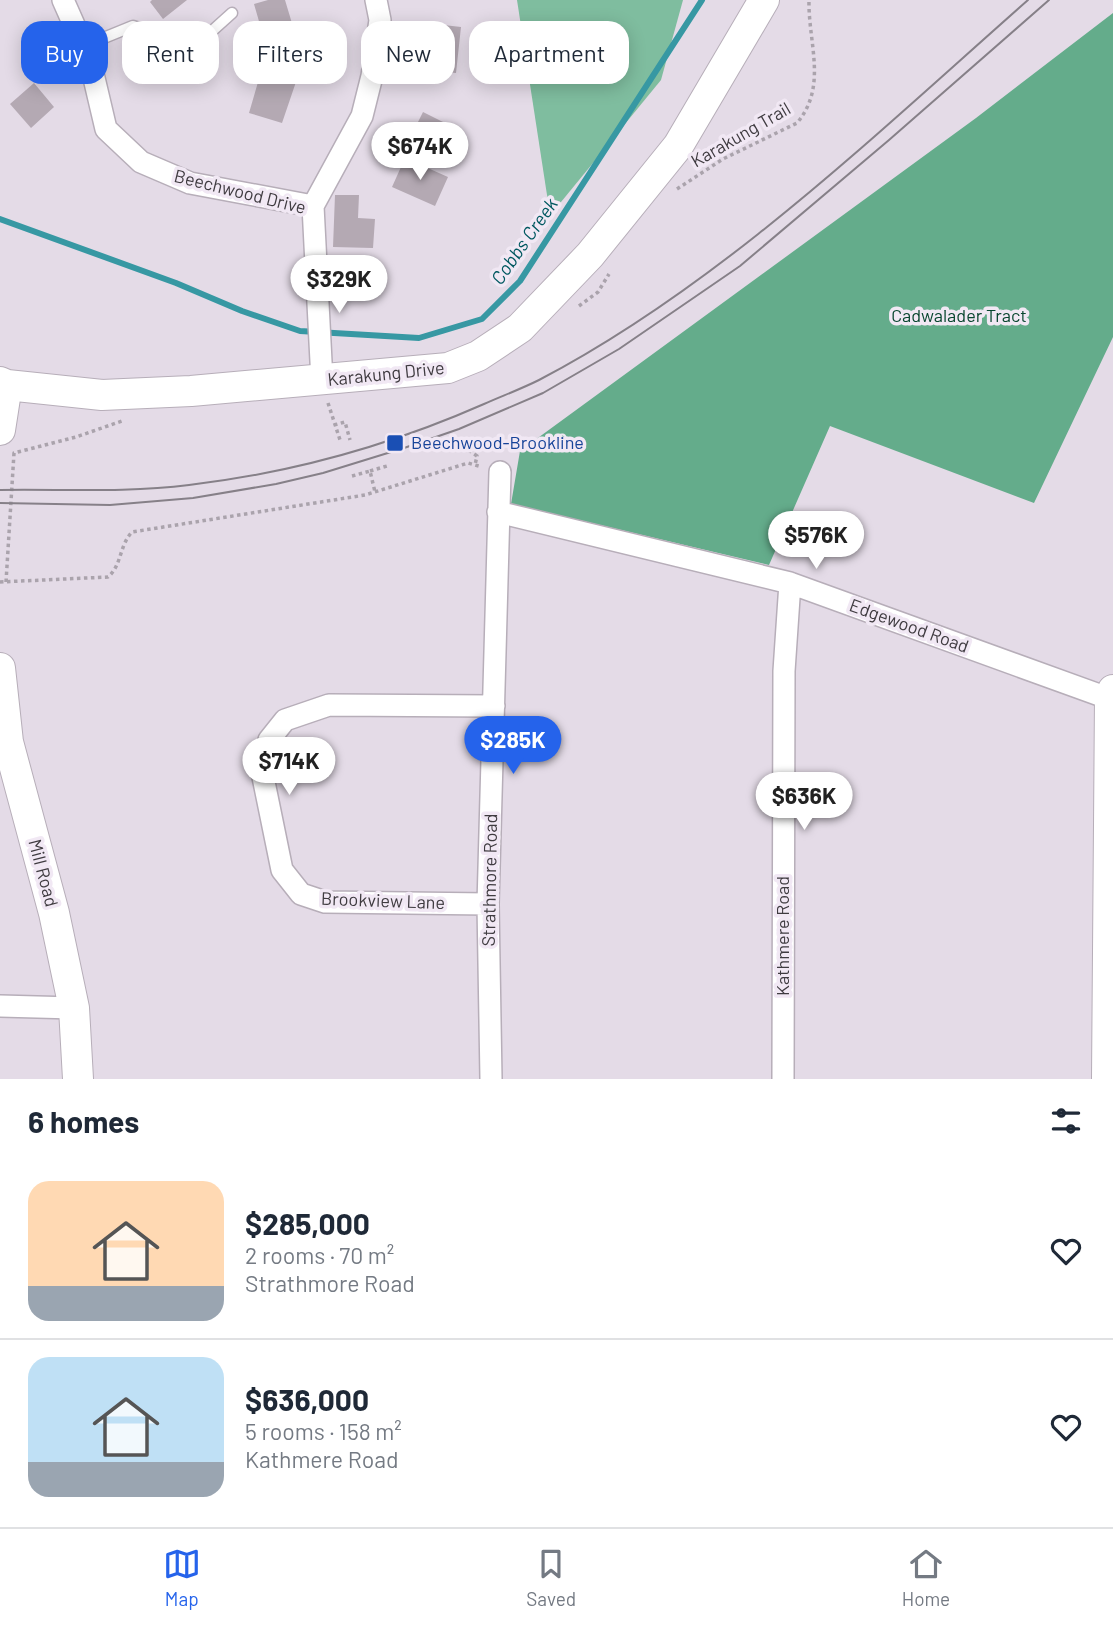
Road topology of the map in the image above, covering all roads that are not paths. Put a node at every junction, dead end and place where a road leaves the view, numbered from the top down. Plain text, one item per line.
1 (63, 0) edge
2 (376, 0) edge
3 (766, 1) edge
4 (233, 13) dead end
5 (73, 21) edge
6 (108, 36) edge
7 (95, 84) edge
8 (313, 206) junction
9 (321, 370) junction
10 (3, 384) edge
11 (0, 430) edge
12 (500, 472) road end
13 (498, 512) junction
14 (790, 583) junction
15 (0, 668) edge
16 (1112, 696) edge
17 (494, 706) junction
18 (488, 904) junction
19 (0, 1006) edge
20 (74, 1008) junction
21 (78, 1079) edge
22 (491, 1079) edge
23 (783, 1079) edge
24 (1107, 1079) edge

1 - 5 street, Beechwood Drive
2 - 8 street
3 - 9 street, Karakung Drive
4 - 6 lane
7 - 8 street, Beechwood Drive
8 - 9 street, Beechwood Drive
9 - 10 street, Karakung Drive
10 - 11 street
12 - 13 street, Strathmore Road
13 - 14 street, Edgewood Road
13 - 17 street, Strathmore Road
14 - 16 street, Edgewood Road
14 - 23 street, Kathmere Road
15 - 20 street, Mill Road
16 - 24 street
17 - 18 street, Strathmore Road
17 - 18 street, Brookview Lane
18 - 22 street, Strathmore Road
19 - 20 street
20 - 21 street, Mill Road

